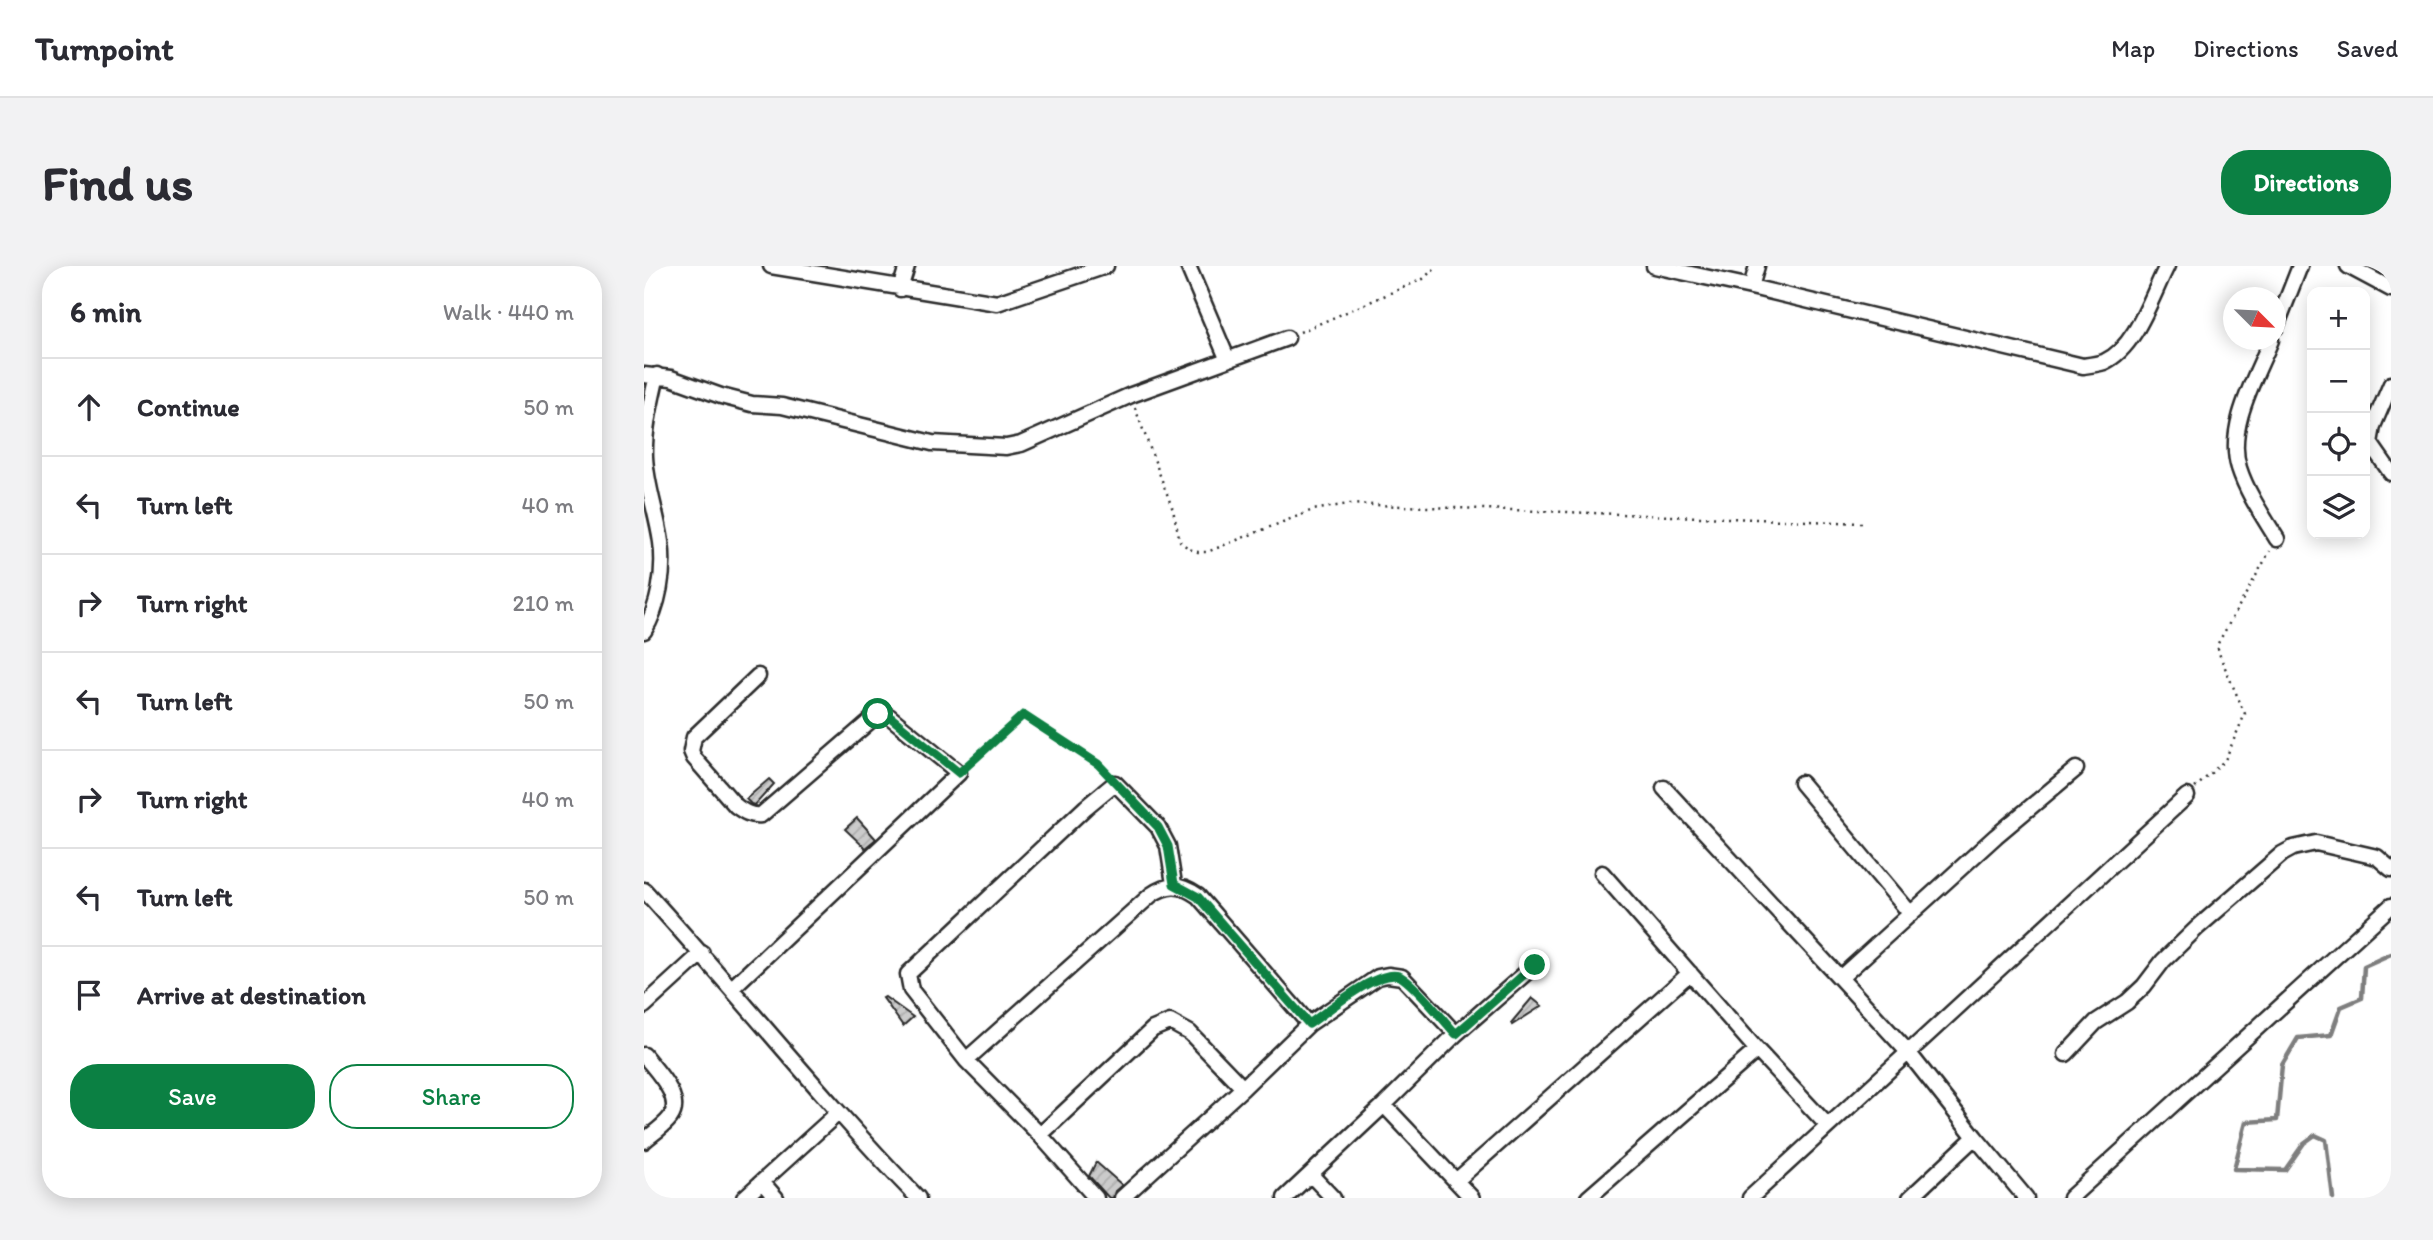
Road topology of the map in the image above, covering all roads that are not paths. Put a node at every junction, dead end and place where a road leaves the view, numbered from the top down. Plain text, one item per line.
1 (771, 266) edge
2 (907, 266) edge
3 (1106, 266) edge
4 (1188, 266) edge
5 (1654, 266) edge
6 (1757, 266) edge
7 (2167, 266) edge
8 (2300, 266) edge
9 (2348, 266) edge
10 (788, 267) edge
11 (1751, 286) junction
12 (900, 289) junction
13 (2391, 289) edge
14 (2286, 302) edge
15 (1287, 338) road end
16 (2267, 350) edge
17 (1227, 358) junction
18 (650, 375) edge
19 (2391, 384) edge
20 (2391, 474) edge
21 (2277, 539) road end
22 (644, 631) edge
23 (758, 676) dead end
24 (2076, 769) dead end
25 (1801, 783) dead end
26 (1664, 788) dead end
27 (2187, 796) road end
28 (2391, 869) edge
29 (1602, 873) dead end
30 (1174, 884) junction
31 (644, 890) edge
32 (2391, 906) edge
33 (1910, 913) junction
34 (702, 953) junction
35 (1535, 965) dead end
36 (1690, 973) junction
37 (1840, 978) junction
38 (732, 988) junction
39 (644, 1006) edge
40 (1309, 1024) junction
41 (1456, 1034) junction
42 (1757, 1050) junction
43 (1908, 1052) junction
44 (644, 1055) edge
45 (2066, 1055) dead end
46 (966, 1060) junction
47 (1243, 1088) junction
48 (1384, 1105) junction
49 (838, 1113) junction
50 (1828, 1125) junction
51 (1040, 1135) junction
52 (1975, 1137) junction
53 (644, 1141) edge
54 (1311, 1175) junction
55 (1456, 1181) junction
56 (762, 1182) junction
57 (744, 1198) edge
58 (776, 1198) edge
59 (918, 1198) edge
60 (1096, 1198) edge
61 (1122, 1198) edge
62 (1285, 1198) edge
63 (1333, 1198) edge
64 (1472, 1198) edge
65 (1588, 1198) edge
66 (1750, 1198) edge
67 (1910, 1198) edge
68 (2026, 1198) edge
69 (2070, 1198) edge

1 - 10 street
2 - 12 street
3 - 12 street
4 - 17 street
5 - 11 street
6 - 11 street
7 - 11 street
8 - 14 street
9 - 13 street
10 - 12 street
15 - 17 street
16 - 21 street
17 - 18 street
18 - 22 street
19 - 20 street
23 - 38 street
24 - 33 street
25 - 33 street
26 - 37 street
27 - 43 street
28 - 45 street
29 - 36 street
30 - 40 street
30 - 46 street
30 - 46 street
31 - 34 street
32 - 69 street
33 - 37 street
34 - 38 street
34 - 39 street
35 - 41 street
36 - 42 street
36 - 55 street
37 - 43 street
38 - 49 street
40 - 41 street
40 - 47 street
41 - 48 street
42 - 50 street
42 - 65 street
43 - 50 street
43 - 52 street
44 - 53 street
46 - 51 street
47 - 51 street
47 - 61 street
48 - 54 street
48 - 55 street
49 - 56 street
49 - 59 street
50 - 66 street
51 - 60 street
52 - 67 street
52 - 68 street
54 - 62 street
54 - 63 street
55 - 64 street
56 - 57 street
56 - 58 street

